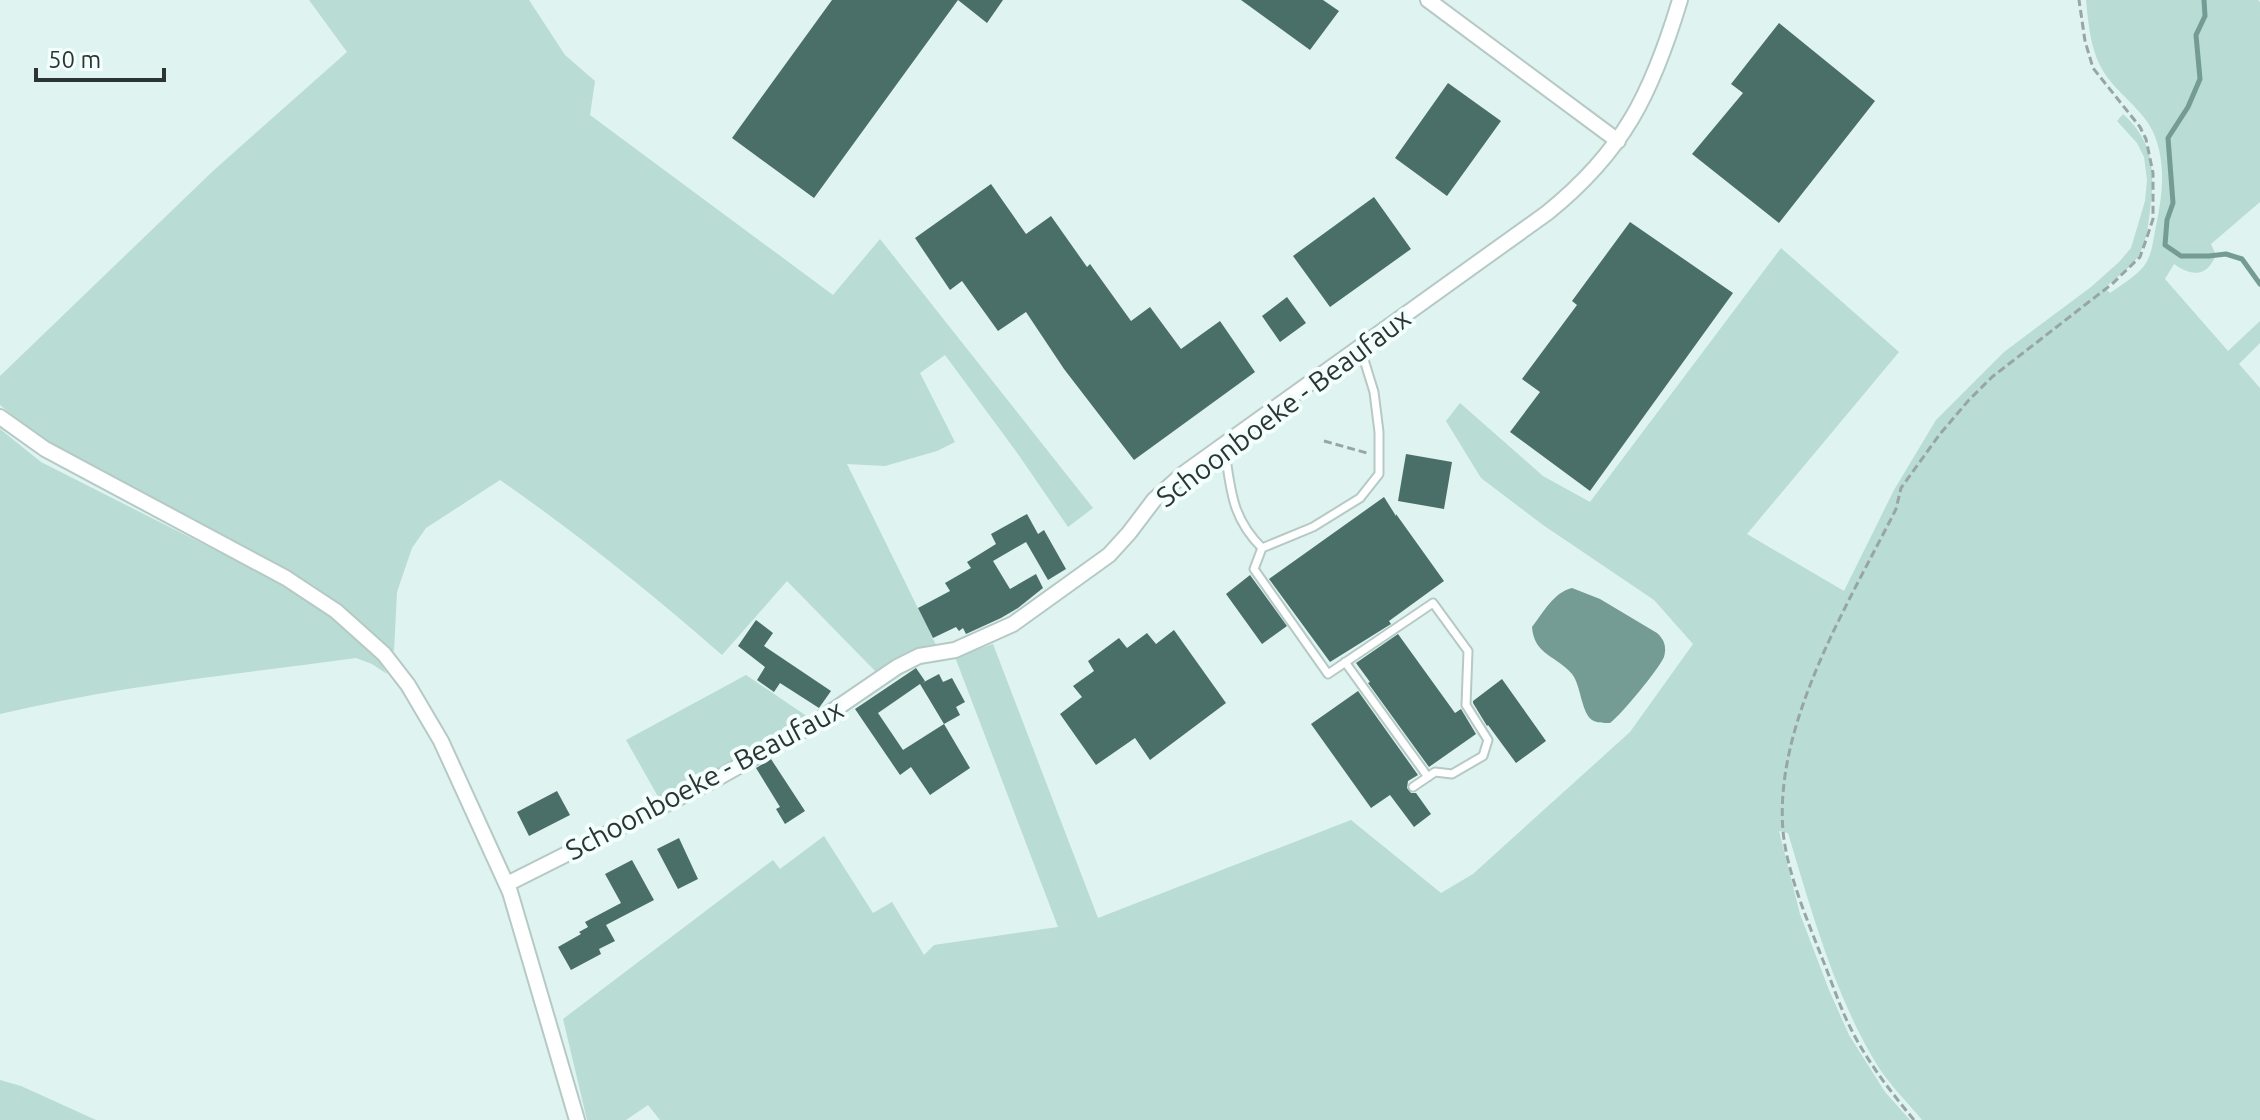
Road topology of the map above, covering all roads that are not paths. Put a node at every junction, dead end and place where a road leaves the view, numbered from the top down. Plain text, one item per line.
1 (1428, 0) edge
2 (1680, 0) edge
3 (1618, 141) junction
4 (1360, 347) junction
5 (0, 417) edge
6 (1224, 445) junction
7 (1262, 548) junction
8 (1345, 662) junction
9 (1428, 777) junction
10 (1413, 787) dead end
11 (507, 884) junction
12 (577, 1120) edge

1 - 3 street
2 - 3 street, Schoonboeke - Beaufaux
3 - 4 street, Schoonboeke - Beaufaux
4 - 6 street, Schoonboeke - Beaufaux
4 - 7 lane
5 - 11 street
6 - 7 lane
6 - 11 street, Schoonboeke - Beaufaux
7 - 8 lane
8 - 9 lane
8 - 9 lane
9 - 10 lane
11 - 12 street

